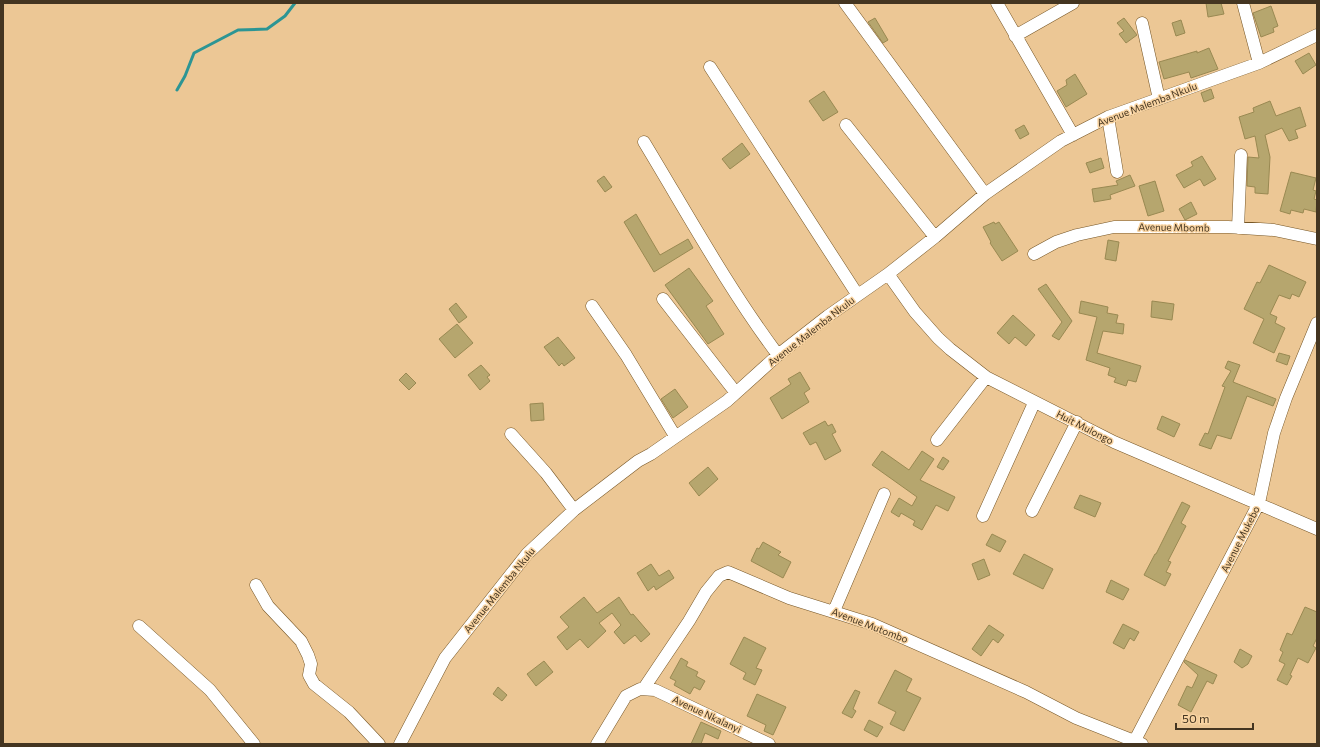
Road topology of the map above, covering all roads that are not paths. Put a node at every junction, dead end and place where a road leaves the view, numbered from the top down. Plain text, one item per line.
1 (844, 3) edge
2 (997, 3) edge
3 (1073, 3) edge
4 (1243, 3) edge
5 (1142, 23) dead end
6 (1016, 36) junction
7 (1316, 37) edge
8 (1259, 63) junction
9 (710, 67) dead end
10 (1159, 99) junction
11 (1108, 117) junction
12 (846, 125) dead end
13 (1073, 135) junction
14 (644, 142) dead end
15 (1241, 155) dead end
16 (1117, 172) dead end
17 (985, 194) junction
18 (1238, 228) junction
19 (935, 237) junction
20 (1317, 239) edge
21 (1034, 254) dead end
22 (888, 274) junction
23 (857, 294) junction
24 (663, 299) dead end
25 (592, 306) dead end
26 (1317, 323) edge
27 (778, 355) junction
28 (986, 377) junction
29 (736, 393) junction
30 (1034, 402) junction
31 (1078, 422) junction
32 (511, 434) dead end
33 (675, 436) junction
34 (937, 440) dead end
35 (884, 494) dead end
36 (1258, 503) junction
37 (574, 510) junction
38 (1032, 510) dead end
39 (983, 516) dead end
40 (1317, 530) edge
41 (256, 585) dead end
42 (834, 611) junction
43 (139, 626) dead end
44 (644, 688) junction
45 (1137, 743) edge
46 (254, 744) edge
47 (379, 744) edge
48 (400, 744) edge
49 (597, 744) edge
50 (769, 744) edge

1 - 17 street
2 - 6 street
3 - 6 street
4 - 8 street
5 - 10 street
6 - 13 street
7 - 8 street, Avenue Malemba Nkulu
8 - 10 street, Avenue Malemba Nkulu
9 - 23 street
10 - 11 street, Avenue Malemba Nkulu
11 - 13 street, Avenue Malemba Nkulu
11 - 16 street
12 - 19 street
13 - 17 street, Avenue Malemba Nkulu
14 - 27 street
15 - 18 street
17 - 19 street, Avenue Malemba Nkulu
18 - 20 street, Avenue Mbomb
18 - 21 street, Avenue Mbomb
19 - 22 street, Avenue Malemba Nkulu
22 - 23 street, Avenue Malemba Nkulu
22 - 28 street, Huit Mulongo
23 - 27 street, Avenue Malemba Nkulu
24 - 29 street
25 - 33 street
26 - 36 street, Avenue Mukebo
27 - 29 street, Avenue Malemba Nkulu
28 - 30 street, Huit Mulongo
28 - 34 street
29 - 33 street, Avenue Malemba Nkulu
30 - 31 street, Huit Mulongo
30 - 39 street
31 - 36 street, Huit Mulongo
31 - 38 street
32 - 37 street
33 - 37 street, Avenue Malemba Nkulu
35 - 42 street
36 - 40 street, Huit Mulongo
36 - 45 street, Avenue Mukebo
37 - 48 street, Avenue Malemba Nkulu
41 - 47 street
42 - 44 street, Avenue Mutombo
42 - 45 street, Avenue Mutombo
43 - 46 street
44 - 49 street
44 - 50 street, Avenue Nkalanyi

